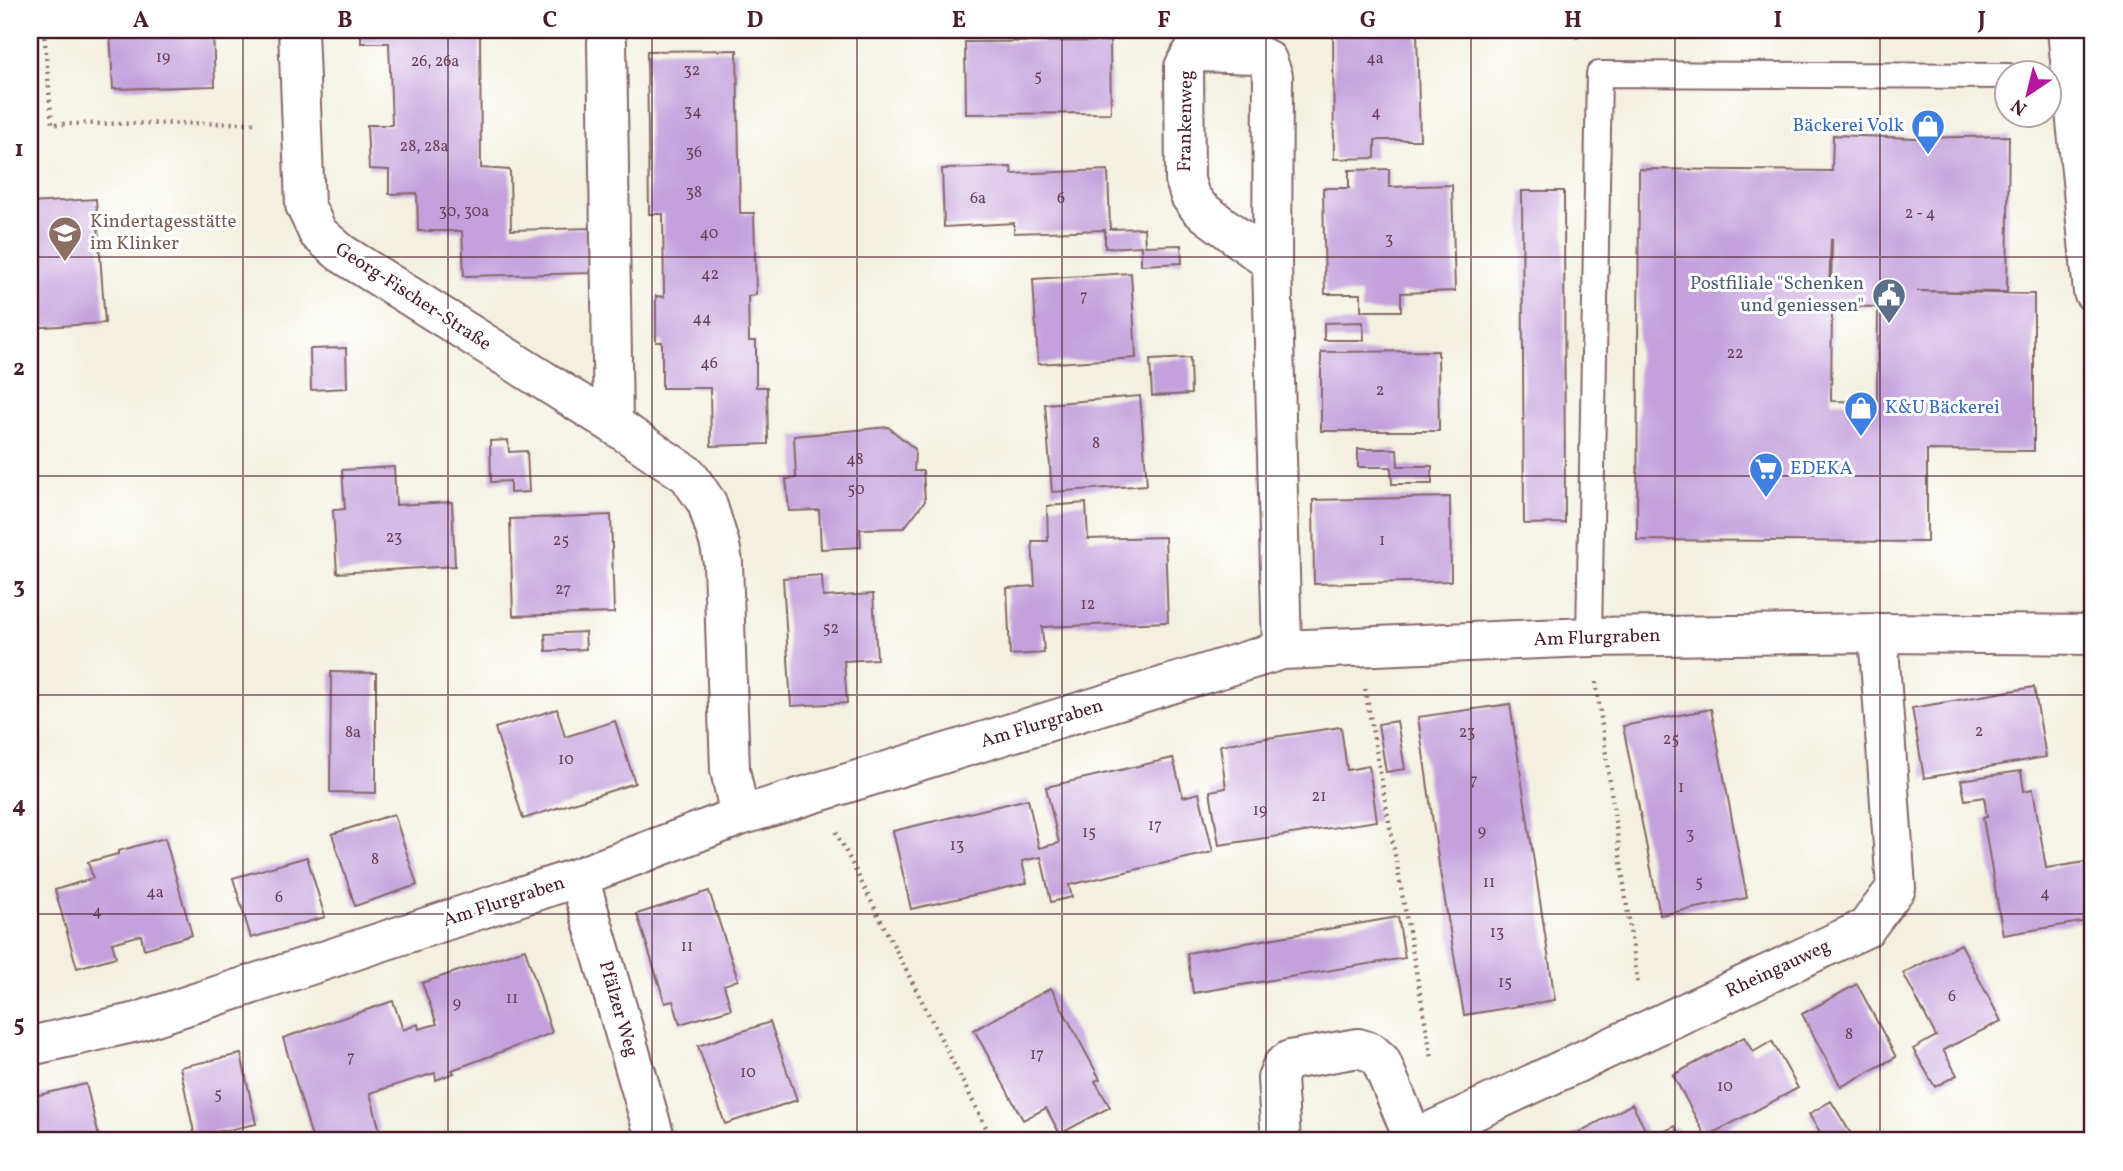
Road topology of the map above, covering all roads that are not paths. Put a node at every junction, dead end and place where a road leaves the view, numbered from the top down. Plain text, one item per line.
1 (298, 30) edge
2 (2067, 30) edge
3 (607, 42) dead end
4 (2063, 60) edge
5 (1994, 76) edge
6 (2064, 96) edge
7 (1272, 263) junction
8 (2093, 292) edge
9 (613, 424) junction
10 (1878, 633) junction
11 (2093, 635) edge
12 (1589, 637) junction
13 (1282, 650) junction
14 (740, 816) junction
15 (579, 877) junction
16 (30, 1046) edge
17 (1423, 1136) edge
18 (656, 1141) edge
19 (1281, 1141) edge

1 - 9 street, Georg-Fischer-Straße
2 - 4 street
3 - 9 street
5 - 12 lane
6 - 8 street
7 - 7 street, Frankenweg
7 - 13 street, Frankenweg
9 - 14 street, Georg-Fischer-Straße
10 - 11 street, Am Flurgraben
10 - 12 street, Am Flurgraben
10 - 17 street, Rheingauweg
12 - 13 street, Am Flurgraben
13 - 14 street, Am Flurgraben
14 - 15 street, Am Flurgraben
15 - 16 street, Am Flurgraben
15 - 18 street, Pfälzer Weg
17 - 19 street

